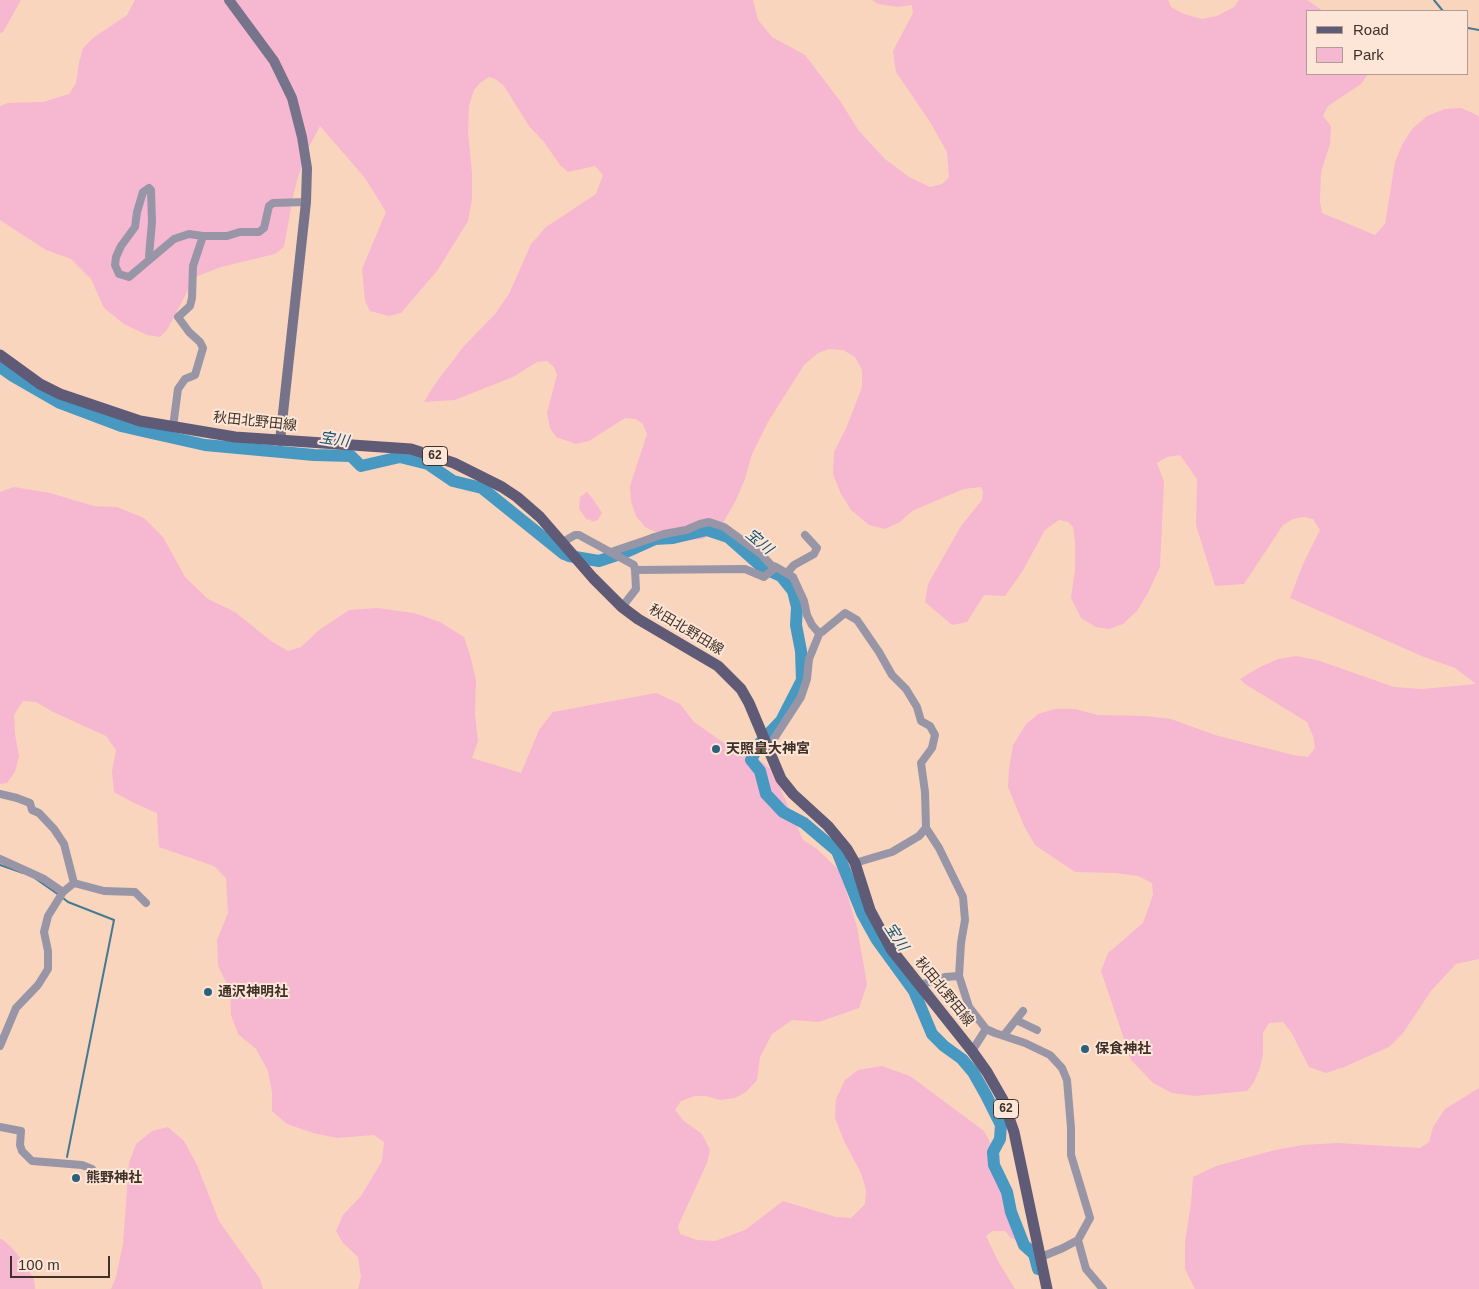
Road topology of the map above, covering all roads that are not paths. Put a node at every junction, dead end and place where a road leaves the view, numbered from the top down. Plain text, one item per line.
1 (229, 0) edge
2 (306, 202) junction
3 (203, 236) junction
4 (151, 258) junction
5 (0, 355) edge
6 (173, 427) junction
7 (280, 441) junction
8 (805, 535) dead end
9 (565, 545) junction
10 (615, 555) junction
11 (635, 570) junction
12 (773, 570) junction
13 (787, 574) junction
14 (622, 608) junction
15 (820, 632) junction
16 (767, 746) junction
17 (0, 794) edge
18 (926, 828) junction
19 (0, 859) edge
20 (855, 863) junction
21 (74, 883) junction
22 (63, 892) junction
23 (146, 903) dead end
24 (959, 976) junction
25 (920, 985) junction
26 (1022, 1011) dead end
27 (1016, 1020) junction
28 (986, 1029) junction
29 (1037, 1030) dead end
30 (1004, 1035) junction
31 (0, 1046) edge
32 (972, 1051) junction
33 (0, 1127) edge
34 (97, 1176) dead end
35 (1078, 1240) junction
36 (1041, 1257) junction
37 (1047, 1289) edge
38 (1103, 1289) edge

1 - 2 street
2 - 3 street
2 - 7 street
3 - 4 street
3 - 6 street
4 - 4 street
5 - 6 main road, 秋田北野田線 / 62
6 - 7 main road, 秋田北野田線 / 62
7 - 9 main road, 秋田北野田線 / 62
8 - 13 street
9 - 10 street
9 - 14 main road, 秋田北野田線 / 62
10 - 11 street
10 - 12 street
11 - 12 street
11 - 14 street
12 - 13 street
13 - 15 street
14 - 16 main road, 秋田北野田線 / 62
15 - 16 street
15 - 18 street
16 - 20 main road, 秋田北野田線 / 62
17 - 21 street
18 - 20 street
18 - 24 street
19 - 22 street
20 - 25 main road, 秋田北野田線 / 62
21 - 22 street
21 - 23 street
22 - 31 street
24 - 25 street
24 - 28 street
25 - 32 main road, 秋田北野田線 / 62
26 - 27 street
27 - 29 street
27 - 30 street
28 - 30 street
28 - 32 street
30 - 35 street
32 - 36 main road, 秋田北野田線 / 62
33 - 34 street
35 - 36 street
35 - 38 street
36 - 37 main road, 秋田北野田線 / 62

